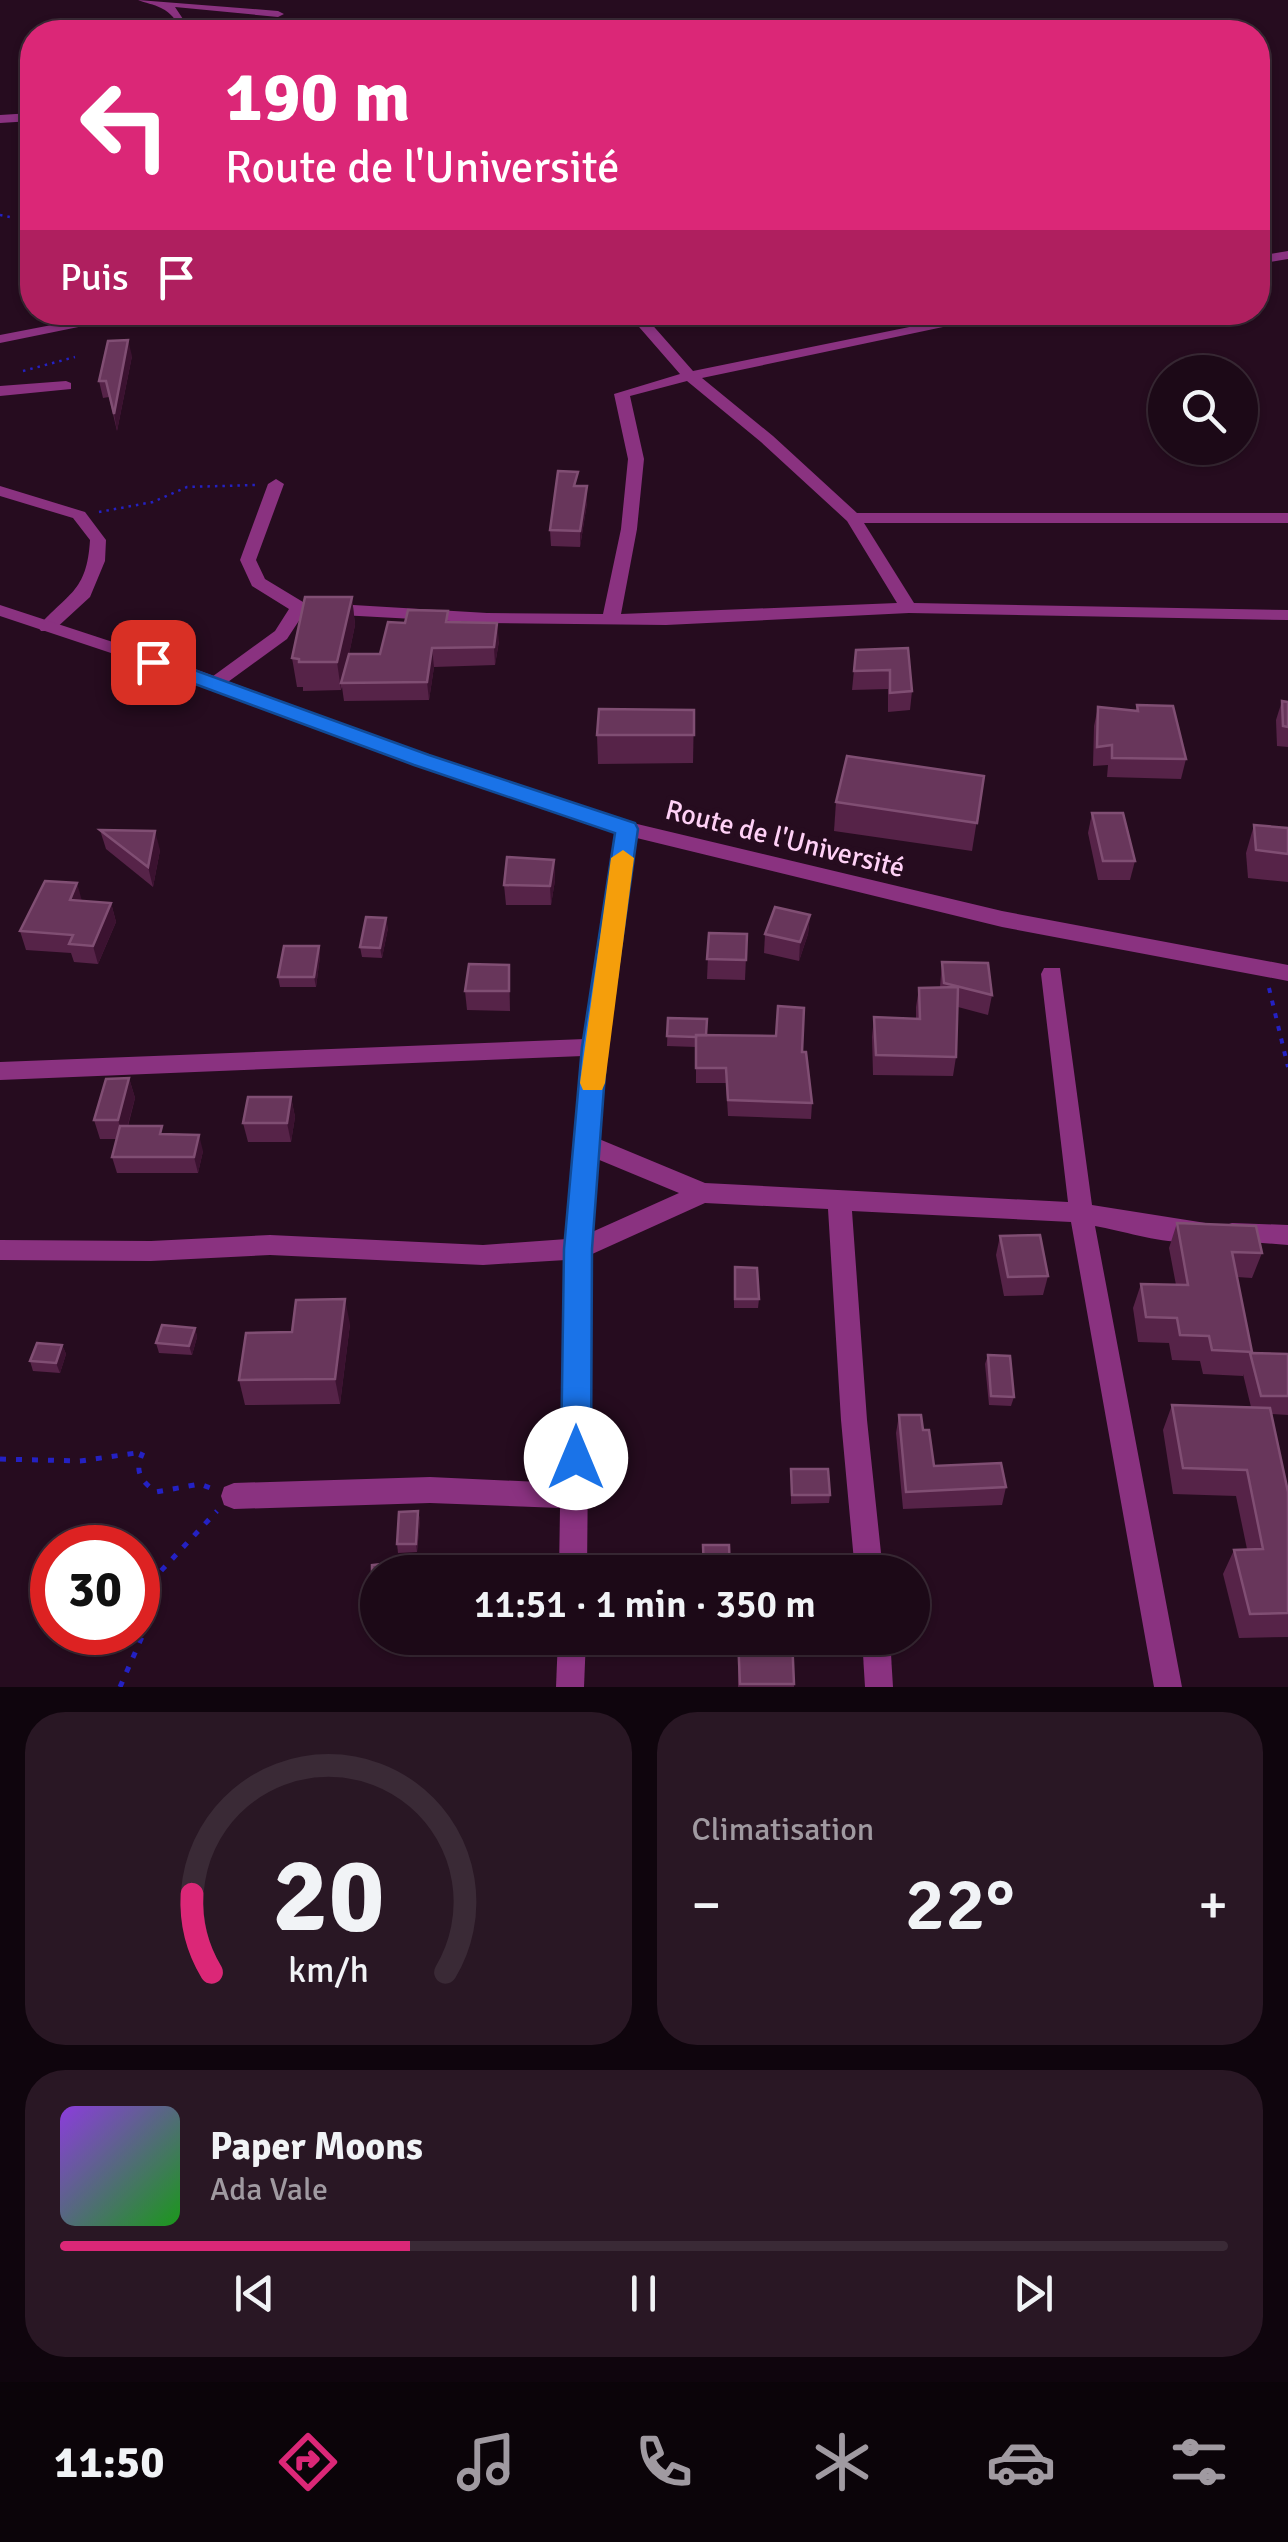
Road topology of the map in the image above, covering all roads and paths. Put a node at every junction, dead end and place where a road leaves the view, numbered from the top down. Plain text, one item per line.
1 (144, 0) edge
2 (166, 3) junction
3 (278, 14) dead end
4 (180, 20) edge
5 (0, 216) edge
6 (10, 217) dead end
7 (76, 325) edge
8 (644, 325) edge
9 (943, 325) edge
10 (0, 339) edge
11 (75, 357) dead end
12 (17, 373) dead end
13 (690, 376) junction
14 (66, 386) dead end
15 (0, 391) edge
16 (276, 484) joint
17 (0, 492) edge
18 (80, 515) junction
19 (853, 518) junction
20 (1288, 518) edge
21 (299, 607) junction
22 (909, 608) junction
23 (0, 610) edge
24 (1288, 616) edge
25 (610, 619) junction
26 (47, 627) junction
27 (214, 682) junction
28 (627, 829) junction
29 (1264, 968) junction
30 (1288, 973) edge
31 (1052, 974) dead end
32 (594, 1047) junction
33 (1288, 1066) edge
34 (0, 1071) edge
35 (589, 1145) junction
36 (703, 1193) junction
37 (840, 1203) junction
38 (1081, 1212) junction
39 (1288, 1236) edge
40 (578, 1249) junction
41 (0, 1250) edge
42 (0, 1460) edge
43 (234, 1496) junction
44 (576, 1496) junction
45 (574, 1555) edge
46 (866, 1555) edge
47 (571, 1655) edge
48 (877, 1655) edge
49 (120, 1687) edge
50 (570, 1687) edge
51 (878, 1687) edge
52 (1168, 1687) edge

1 - 2 street
2 - 3 street
2 - 4 street
5 - 6 path
7 - 10 street
8 - 13 street
9 - 13 street
11 - 12 path
13 - 19 street
13 - 25 street
14 - 15 street
16 - 18 path
16 - 21 street
17 - 18 street
18 - 26 street
19 - 20 street
19 - 22 street
21 - 25 street
21 - 27 street
22 - 24 street
22 - 25 street
23 - 26 street, Route de l'Université
26 - 27 street, Route de l'Université
27 - 28 street, Route de l'Université
28 - 29 street, Route de l'Université
28 - 32 street
29 - 30 street, Route de l'Université
29 - 33 path
31 - 38 street
32 - 34 street
32 - 35 street
35 - 36 street
35 - 40 street
36 - 37 street
36 - 40 street
37 - 38 street
37 - 46 street
38 - 39 street
38 - 52 street
40 - 41 street
40 - 44 street
42 - 43 path
43 - 44 street
43 - 49 path
44 - 45 street
47 - 50 street
48 - 51 street

